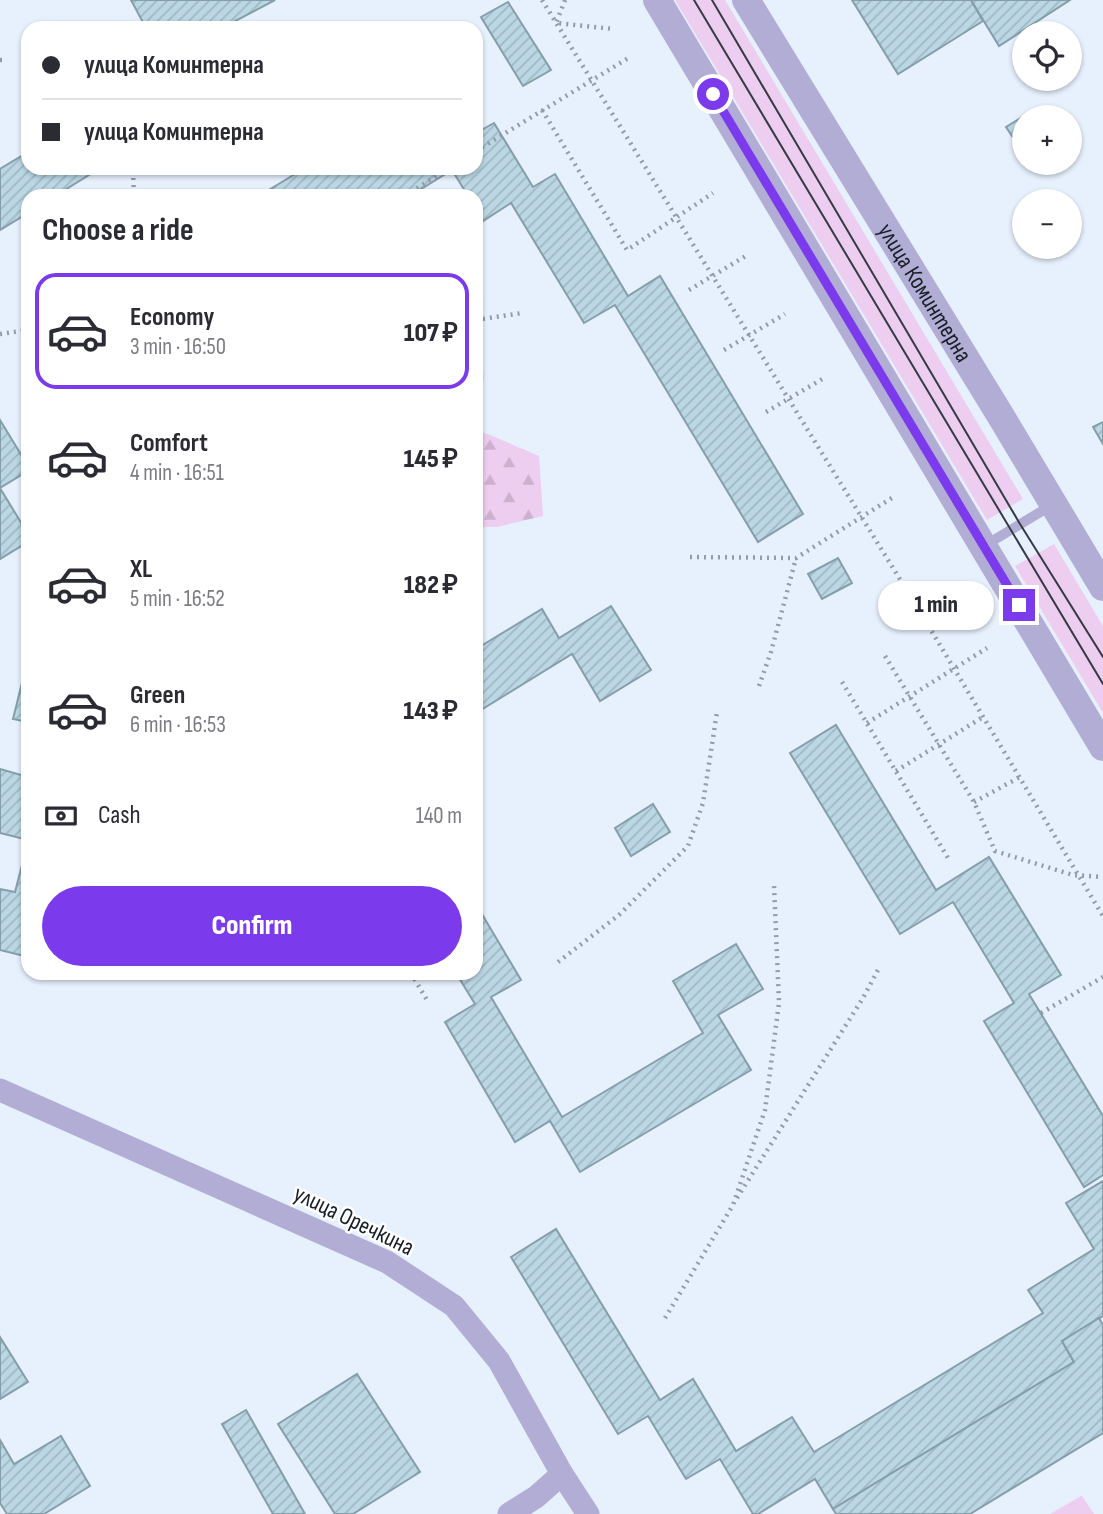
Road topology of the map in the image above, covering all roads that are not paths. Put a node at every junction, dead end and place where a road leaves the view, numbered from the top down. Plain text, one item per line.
1 (657, 0) edge
2 (746, 0) edge
3 (1052, 505) junction
4 (984, 546) junction
5 (1103, 587) edge
6 (1103, 747) edge
7 (0, 1090) edge
8 (562, 1474) junction
9 (509, 1514) edge
10 (588, 1514) edge

1 - 4 street
2 - 3 street, улица Коминтерна
3 - 4 lane
3 - 5 street, улица Коминтерна
4 - 6 street
7 - 8 street, улица Оречкина
8 - 9 street
8 - 10 street, улица Оречкина

